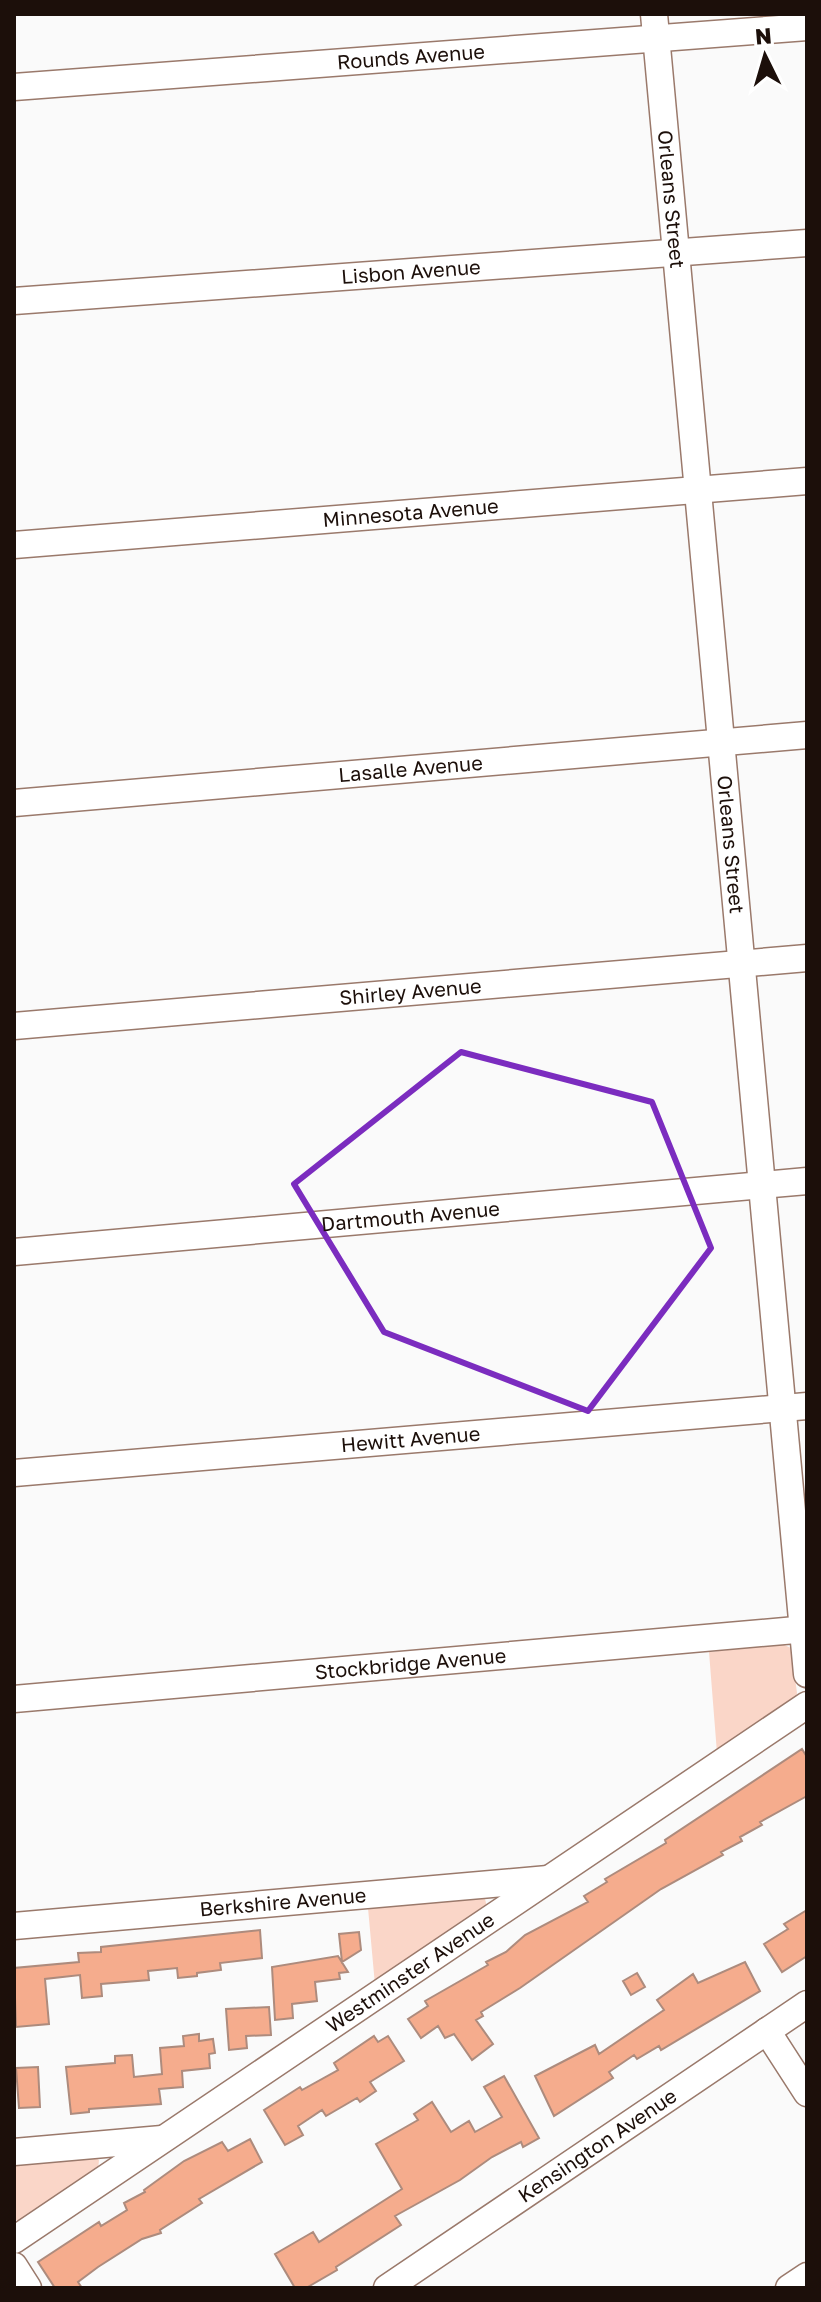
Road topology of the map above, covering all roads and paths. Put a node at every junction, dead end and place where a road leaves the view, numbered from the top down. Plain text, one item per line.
1 (655, 26) edge
2 (807, 27) edge
3 (14, 87) edge
4 (807, 243) edge
5 (676, 252) junction
6 (14, 301) edge
7 (807, 481) edge
8 (699, 491) junction
9 (14, 545) edge
10 (807, 735) edge
11 (722, 743) junction
12 (14, 803) edge
13 (807, 958) edge
14 (742, 964) junction
15 (14, 1026) edge
16 (807, 1181) edge
17 (761, 1185) junction
18 (14, 1252) edge
19 (794, 1407) edge
20 (14, 1473) edge
21 (804, 1629) edge
22 (807, 1674) edge
23 (14, 1699) edge
24 (807, 1705) edge
25 (552, 1879) junction
26 (14, 1926) edge
27 (807, 2004) edge
28 (767, 2031) junction
29 (807, 2093) edge
30 (165, 2139) junction
31 (14, 2152) edge
32 (14, 2240) edge
33 (14, 2266) edge
34 (807, 2276) edge
35 (28, 2288) edge
36 (387, 2288) edge
37 (789, 2288) edge

1 - 2 street, Rounds Avenue
1 - 3 street, Rounds Avenue
1 - 5 street, Orleans Street
4 - 5 street, Lisbon Avenue
5 - 6 street, Lisbon Avenue
5 - 8 street, Orleans Street
7 - 8 street, Minnesota Avenue
8 - 9 street, Minnesota Avenue
8 - 11 street, Orleans Street
10 - 11 street, Lasalle Avenue
11 - 12 street, Lasalle Avenue
11 - 14 street, Orleans Street
13 - 14 street, Shirley Avenue
14 - 15 street, Shirley Avenue
14 - 17 street, Orleans Street
16 - 17 street, Dartmouth Avenue
17 - 18 street, Dartmouth Avenue
17 - 19 street, Orleans Street
19 - 20 street, Hewitt Avenue
19 - 21 street, Orleans Street
21 - 22 street, Orleans Street
21 - 23 street, Stockbridge Avenue
24 - 25 street, Westminster Avenue
25 - 26 street, Berkshire Avenue
25 - 30 street, Westminster Avenue
27 - 28 street, Kensington Avenue
28 - 29 street
28 - 36 street, Kensington Avenue
30 - 31 street
30 - 32 street, Westminster Avenue
33 - 35 street
34 - 37 street

